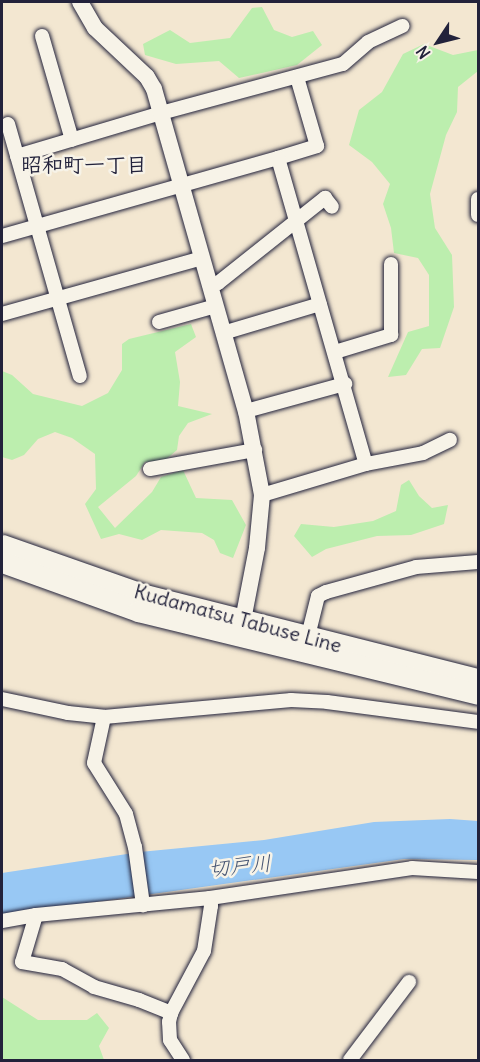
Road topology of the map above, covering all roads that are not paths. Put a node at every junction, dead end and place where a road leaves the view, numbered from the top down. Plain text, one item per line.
1 (80, 2) edge
2 (402, 26) dead end
3 (42, 36) dead end
4 (297, 77) junction
5 (162, 113) junction
6 (8, 124) dead end
7 (72, 140) junction
8 (17, 156) junction
9 (278, 158) junction
10 (182, 186) junction
11 (478, 199) edge
12 (332, 207) dead end
13 (478, 215) edge
14 (296, 218) junction
15 (37, 226) junction
16 (2, 236) edge
17 (202, 258) junction
18 (392, 264) dead end
19 (210, 286) junction
20 (57, 298) junction
21 (320, 304) junction
22 (216, 306) junction
23 (2, 314) edge
24 (159, 322) dead end
25 (223, 333) junction
26 (335, 352) junction
27 (80, 376) dead end
28 (345, 384) junction
29 (246, 411) junction
30 (450, 440) dead end
31 (255, 450) junction
32 (366, 464) junction
33 (150, 469) dead end
34 (262, 495) junction
35 (2, 545) edge
36 (2, 562) edge
37 (478, 562) edge
38 (241, 629) junction
39 (308, 636) junction
40 (478, 679) edge
41 (478, 694) edge
42 (2, 699) edge
43 (104, 717) junction
44 (478, 722) edge
45 (478, 872) edge
46 (210, 898) junction
47 (142, 902) junction
48 (36, 915) junction
49 (2, 921) edge
50 (409, 982) dead end
51 (171, 1013) junction
52 (174, 1057) edge
53 (350, 1060) edge

1 - 5 street
2 - 4 street
3 - 7 street
4 - 5 street
4 - 9 street
5 - 7 street
5 - 10 street
6 - 8 street
7 - 8 street
8 - 15 street
9 - 10 street
9 - 14 street
10 - 15 street
10 - 17 street
11 - 13 street
12 - 14 street
14 - 19 street
14 - 21 street
15 - 16 street
15 - 20 street
17 - 19 street
17 - 20 street
18 - 26 street
19 - 22 street
20 - 23 street
20 - 27 street
21 - 25 street
21 - 26 street
22 - 24 street
22 - 25 street
25 - 29 street
26 - 28 street
28 - 29 street
28 - 32 street
29 - 31 street
30 - 32 street
31 - 33 street
31 - 34 street
32 - 34 street
34 - 38 street
35 - 38 main road, Kudamatsu Tabuse Line
36 - 38 main road, Kudamatsu Tabuse Line
37 - 39 street
38 - 39 main road, Kudamatsu Tabuse Line
38 - 41 main road, Kudamatsu Tabuse Line
39 - 40 main road, Kudamatsu Tabuse Line
42 - 43 street
43 - 44 street
43 - 47 street
45 - 46 street
46 - 47 street
46 - 51 street
47 - 48 street
48 - 49 street
48 - 51 street
50 - 53 street
51 - 52 street

